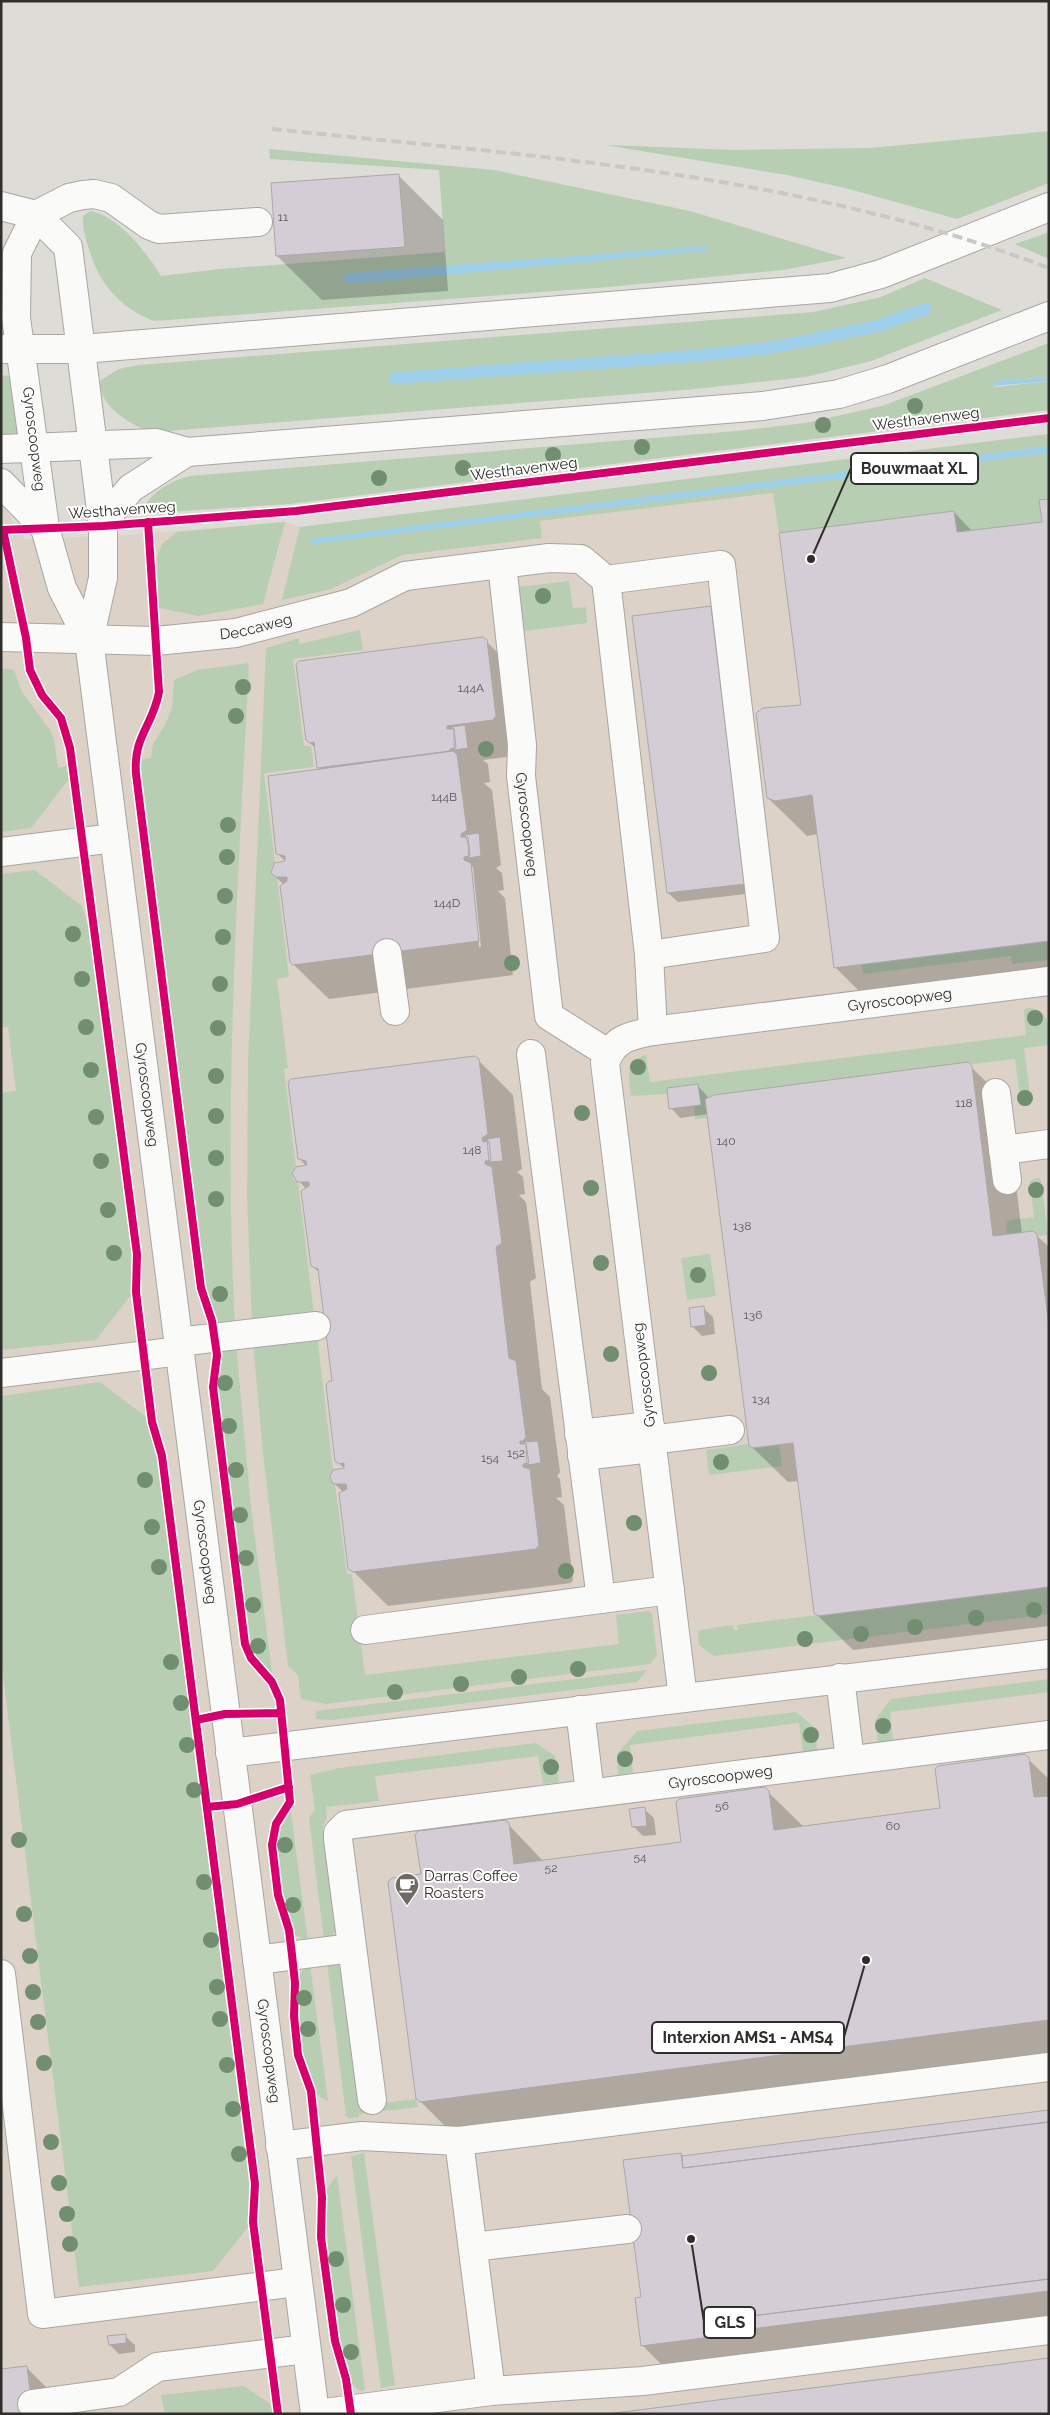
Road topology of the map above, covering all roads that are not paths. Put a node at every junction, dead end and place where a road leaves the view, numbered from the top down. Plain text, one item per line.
1 (1, 206) edge
2 (1049, 207) edge
3 (36, 215) junction
4 (258, 222) dead end
5 (1049, 316) edge
6 (12, 349) edge
7 (82, 349) junction
8 (92, 447) junction
9 (1, 449) edge
10 (35, 449) junction
11 (187, 452) junction
12 (1, 483) edge
13 (103, 526) junction
14 (45, 528) junction
15 (502, 564) junction
16 (606, 580) junction
17 (1, 637) edge
18 (89, 640) junction
19 (114, 838) junction
20 (1, 852) edge
21 (387, 953) dead end
22 (649, 954) junction
23 (1049, 981) edge
24 (395, 1011) dead end
25 (653, 1031) junction
26 (531, 1054) dead end
27 (609, 1054) junction
28 (996, 1092) dead end
29 (1049, 1144) edge
30 (1003, 1150) junction
31 (1007, 1180) dead end
32 (316, 1326) dead end
33 (179, 1346) junction
34 (1, 1373) edge
35 (730, 1430) dead end
36 (651, 1438) junction
37 (581, 1445) junction
38 (670, 1590) junction
39 (601, 1599) junction
40 (365, 1630) dead end
41 (1049, 1654) edge
42 (840, 1678) junction
43 (683, 1698) junction
44 (580, 1710) junction
45 (1049, 1735) edge
46 (230, 1753) junction
47 (850, 1760) junction
48 (590, 1793) junction
49 (352, 1948) junction
50 (256, 1960) junction
51 (1, 1974) edge
52 (1049, 2067) edge
53 (372, 2100) dead end
54 (460, 2141) junction
55 (280, 2146) junction
56 (627, 2229) dead end
57 (473, 2247) junction
58 (297, 2282) junction
59 (1049, 2330) edge
60 (306, 2349) junction
61 (491, 2391) junction
62 (120, 2403) edge
63 (32, 2404) dead end
64 (316, 2414) edge

1 - 3 street
2 - 7 street
3 - 4 street
3 - 6 street, Gyroscoopweg
3 - 7 street, Gyroscoopweg
5 - 11 street
6 - 7 street
6 - 10 street, Gyroscoopweg
7 - 8 street, Gyroscoopweg
8 - 10 street
8 - 11 street
8 - 13 street, Gyroscoopweg
9 - 10 street
10 - 14 street, Gyroscoopweg
11 - 13 street
12 - 14 street, Gyroscoopweg
13 - 18 street, Gyroscoopweg
14 - 18 street, Gyroscoopweg
15 - 16 street, Deccaweg
15 - 18 street, Deccaweg
15 - 27 street, Gyroscoopweg
16 - 22 street
16 - 22 street
17 - 18 street, Deccaweg
18 - 19 street, Gyroscoopweg
19 - 20 street
19 - 33 street, Gyroscoopweg
21 - 24 street
22 - 25 street
23 - 25 street, Gyroscoopweg
25 - 27 street, Gyroscoopweg
26 - 37 street
27 - 36 street, Gyroscoopweg
28 - 30 street
29 - 30 street
30 - 31 street
32 - 33 street
33 - 34 street
33 - 46 street, Gyroscoopweg
35 - 36 street
36 - 37 street
36 - 38 street, Gyroscoopweg
37 - 39 street
38 - 39 street
38 - 43 street, Gyroscoopweg
39 - 40 street
41 - 42 street
42 - 43 street
42 - 47 street
43 - 44 street
44 - 46 street
44 - 48 street
45 - 47 street, Gyroscoopweg
46 - 50 street, Gyroscoopweg
47 - 48 street, Gyroscoopweg
48 - 49 street, Gyroscoopweg
49 - 50 street
49 - 53 street, Gyroscoopweg
50 - 55 street, Gyroscoopweg
51 - 58 street
52 - 54 street
54 - 55 street
54 - 57 street
55 - 58 street, Gyroscoopweg
56 - 57 street
57 - 61 street
58 - 60 street, Gyroscoopweg
59 - 61 street
60 - 62 street
60 - 64 street, Gyroscoopweg
61 - 64 street
62 - 63 street

